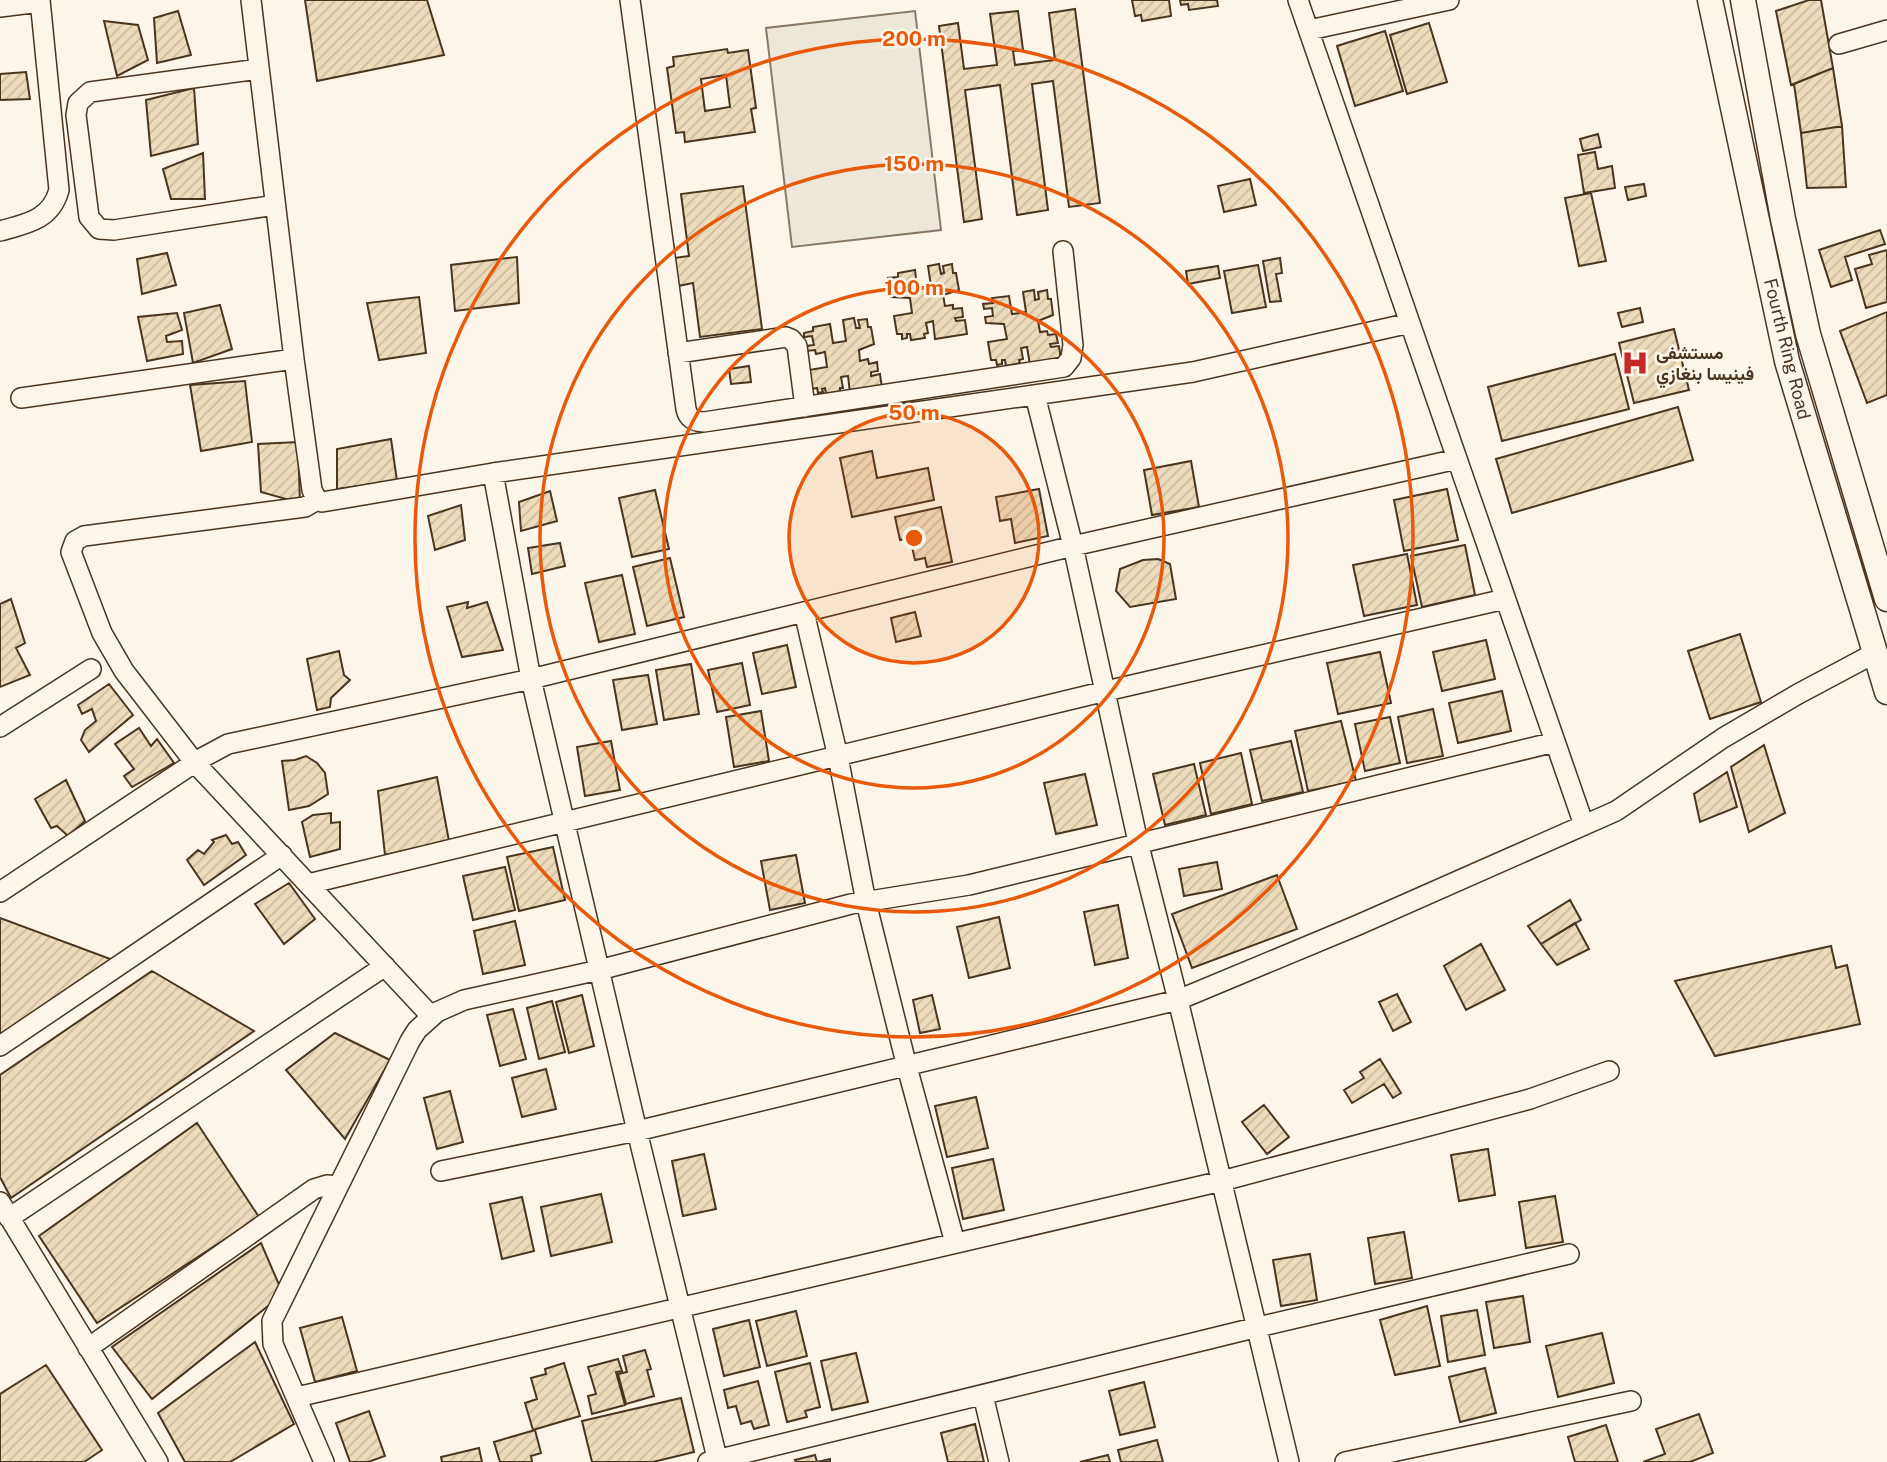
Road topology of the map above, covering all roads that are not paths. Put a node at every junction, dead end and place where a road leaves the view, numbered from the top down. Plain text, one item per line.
1 (251, 0) edge
2 (630, 0) edge
3 (1298, 0) edge
4 (1449, 0) edge
5 (1710, 0) edge
6 (1743, 0) edge
7 (40, 1) edge
8 (0, 7) edge
9 (1309, 30) junction
10 (1887, 30) edge
11 (1839, 44) dead end
12 (259, 69) junction
13 (275, 205) junction
14 (0, 231) edge
15 (1062, 251) dead end
16 (1410, 323) junction
17 (678, 353) junction
18 (293, 359) junction
19 (1035, 395) junction
20 (21, 398) dead end
21 (805, 407) junction
22 (1457, 459) junction
23 (493, 473) junction
24 (317, 500) junction
25 (1073, 547) junction
26 (1505, 599) junction
27 (1887, 599) edge
28 (803, 612) junction
29 (1875, 653) junction
30 (91, 669) dead end
31 (531, 680) junction
32 (1106, 691) junction
33 (1887, 692) edge
34 (0, 727) edge
35 (1555, 742) junction
36 (838, 757) junction
37 (195, 763) junction
38 (564, 822) junction
39 (1584, 825) junction
40 (1138, 842) junction
41 (282, 855) junction
42 (308, 884) junction
43 (0, 892) edge
44 (866, 902) junction
45 (385, 966) junction
46 (599, 970) junction
47 (1178, 1000) junction
48 (431, 1016) junction
49 (0, 1046) edge
50 (906, 1067) junction
51 (1609, 1071) dead end
52 (636, 1131) junction
53 (441, 1171) dead end
54 (1222, 1181) junction
55 (338, 1186) junction
56 (4, 1210) edge
57 (955, 1243) junction
58 (1569, 1254) dead end
59 (681, 1306) junction
60 (1258, 1327) junction
61 (88, 1348) junction
62 (984, 1395) junction
63 (297, 1397) junction
64 (1631, 1401) dead end
65 (714, 1461) edge
66 (158, 1462) edge
67 (324, 1462) edge
68 (999, 1462) edge
69 (1289, 1462) edge
70 (1345, 1462) edge

1 - 12 street
2 - 17 street
3 - 9 street
4 - 9 street
5 - 29 main road, Fourth Ring Road
6 - 27 main road, Fourth Ring Road
7 - 8 street
7 - 14 street
9 - 16 street
10 - 11 street
12 - 13 street
12 - 13 street
13 - 18 street
15 - 21 street
16 - 19 street
16 - 22 street
17 - 21 street
17 - 21 street
18 - 20 street
18 - 24 street
19 - 23 street
19 - 25 street
22 - 25 street
22 - 26 street
23 - 24 street
23 - 31 street
24 - 37 street
25 - 28 street
25 - 32 street
26 - 32 street
26 - 35 street
28 - 31 street
28 - 36 street
29 - 33 main road, Fourth Ring Road
29 - 39 street
30 - 34 street
31 - 37 street
31 - 38 street
32 - 36 street
32 - 40 street
35 - 39 street
35 - 40 street
36 - 38 street
36 - 44 street
37 - 41 street
37 - 43 street
38 - 42 street
38 - 46 street
39 - 47 street
40 - 44 street
40 - 47 street
41 - 42 street
41 - 49 street
42 - 45 street
44 - 46 street
44 - 50 street
45 - 48 street
45 - 56 street
46 - 48 street
46 - 52 street
47 - 50 street
47 - 54 street
48 - 55 street
50 - 52 street
50 - 57 street
51 - 54 street
52 - 53 street
52 - 59 street
54 - 57 street
54 - 60 street
55 - 61 street
55 - 63 street
56 - 61 street
57 - 59 street
58 - 60 street
59 - 63 street
59 - 65 street
60 - 62 street
60 - 69 street
61 - 66 street
62 - 65 street
62 - 68 street
63 - 67 street
64 - 70 street

